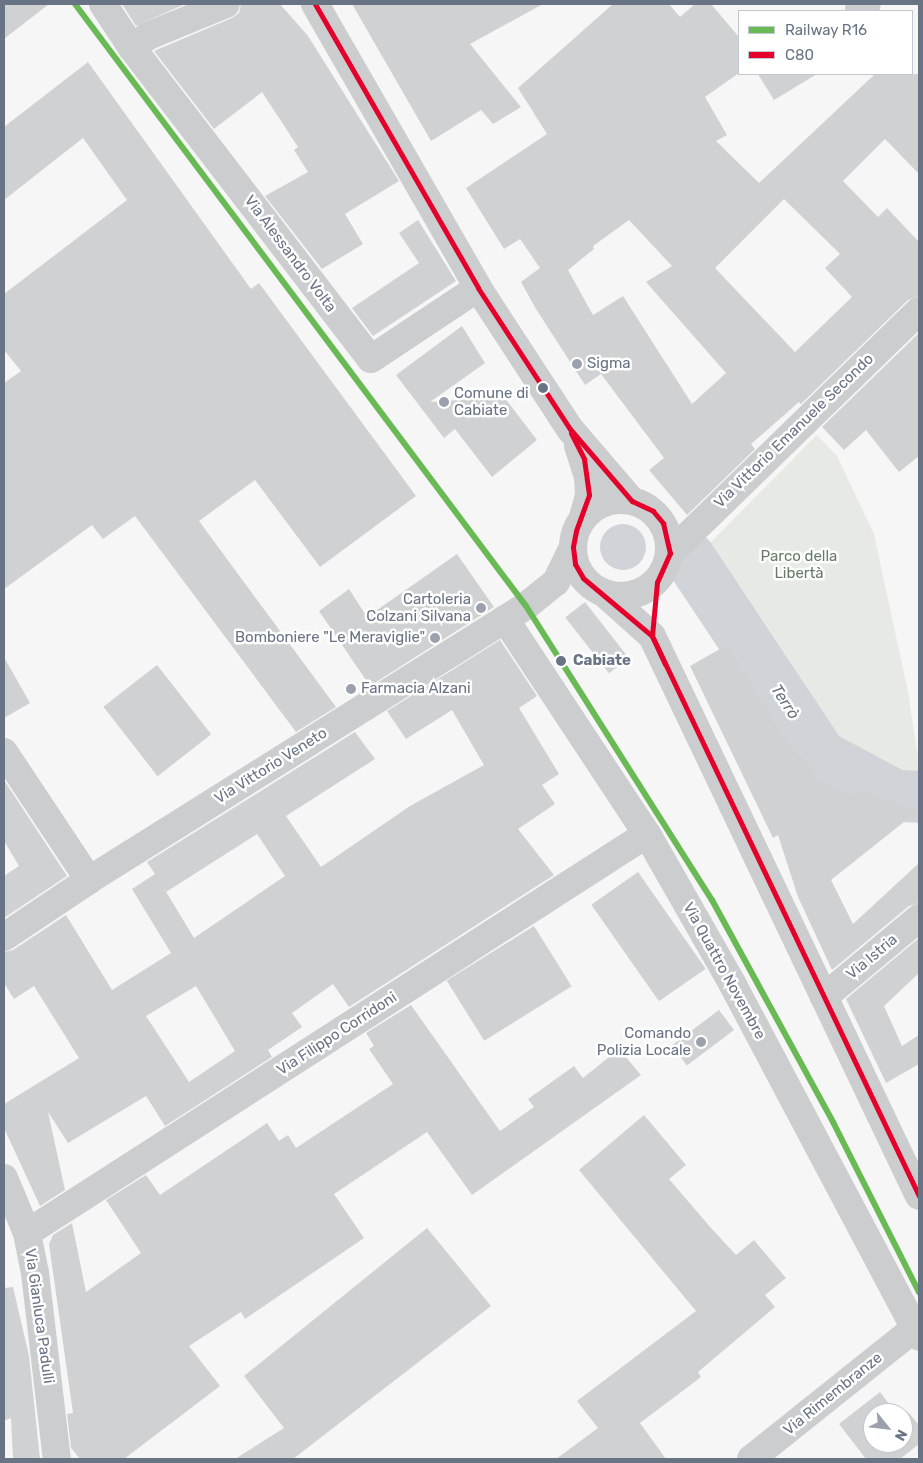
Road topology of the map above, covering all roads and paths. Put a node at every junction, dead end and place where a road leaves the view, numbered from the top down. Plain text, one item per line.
1 (102, 4) edge
2 (226, 4) edge
3 (315, 4) edge
4 (132, 48) junction
5 (478, 288) junction
6 (919, 311) edge
7 (570, 429) junction
8 (632, 501) junction
9 (584, 517) junction
10 (573, 547) junction
11 (670, 553) junction
12 (657, 582) junction
13 (600, 591) junction
14 (540, 596) junction
15 (505, 619) junction
16 (652, 636) junction
17 (4, 752) edge
18 (647, 834) junction
19 (89, 880) junction
20 (919, 918) edge
21 (4, 937) edge
22 (824, 997) junction
23 (4, 1178) edge
24 (919, 1196) edge
25 (27, 1234) junction
26 (917, 1332) edge
27 (57, 1459) edge
28 (751, 1459) edge

1 - 4 street, Via Alessandro Volta
2 - 4 street
3 - 5 street
4 - 5 street, Via Alessandro Volta
5 - 7 street
6 - 11 street, Via Vittorio Emanuele Secondo
7 - 8 street
7 - 9 street
8 - 9 street
8 - 11 street
9 - 10 street
10 - 13 street
10 - 14 street, Via Vittorio Veneto
11 - 12 street
12 - 13 street
12 - 16 street
13 - 14 street, Via Vittorio Veneto
13 - 16 street
14 - 15 street, Via Vittorio Veneto
15 - 18 street, Via Quattro Novembre
15 - 19 street, Via Vittorio Veneto
16 - 22 street
17 - 19 street
18 - 25 street, Via Filippo Corridoni
18 - 26 street, Via Quattro Novembre
19 - 21 street, Via Vittorio Veneto
20 - 22 street, Via Istria
22 - 24 street
23 - 25 street, Via Gianluca Padulli
25 - 27 street, Via Gianluca Padulli
26 - 28 street, Via Rimembranze

